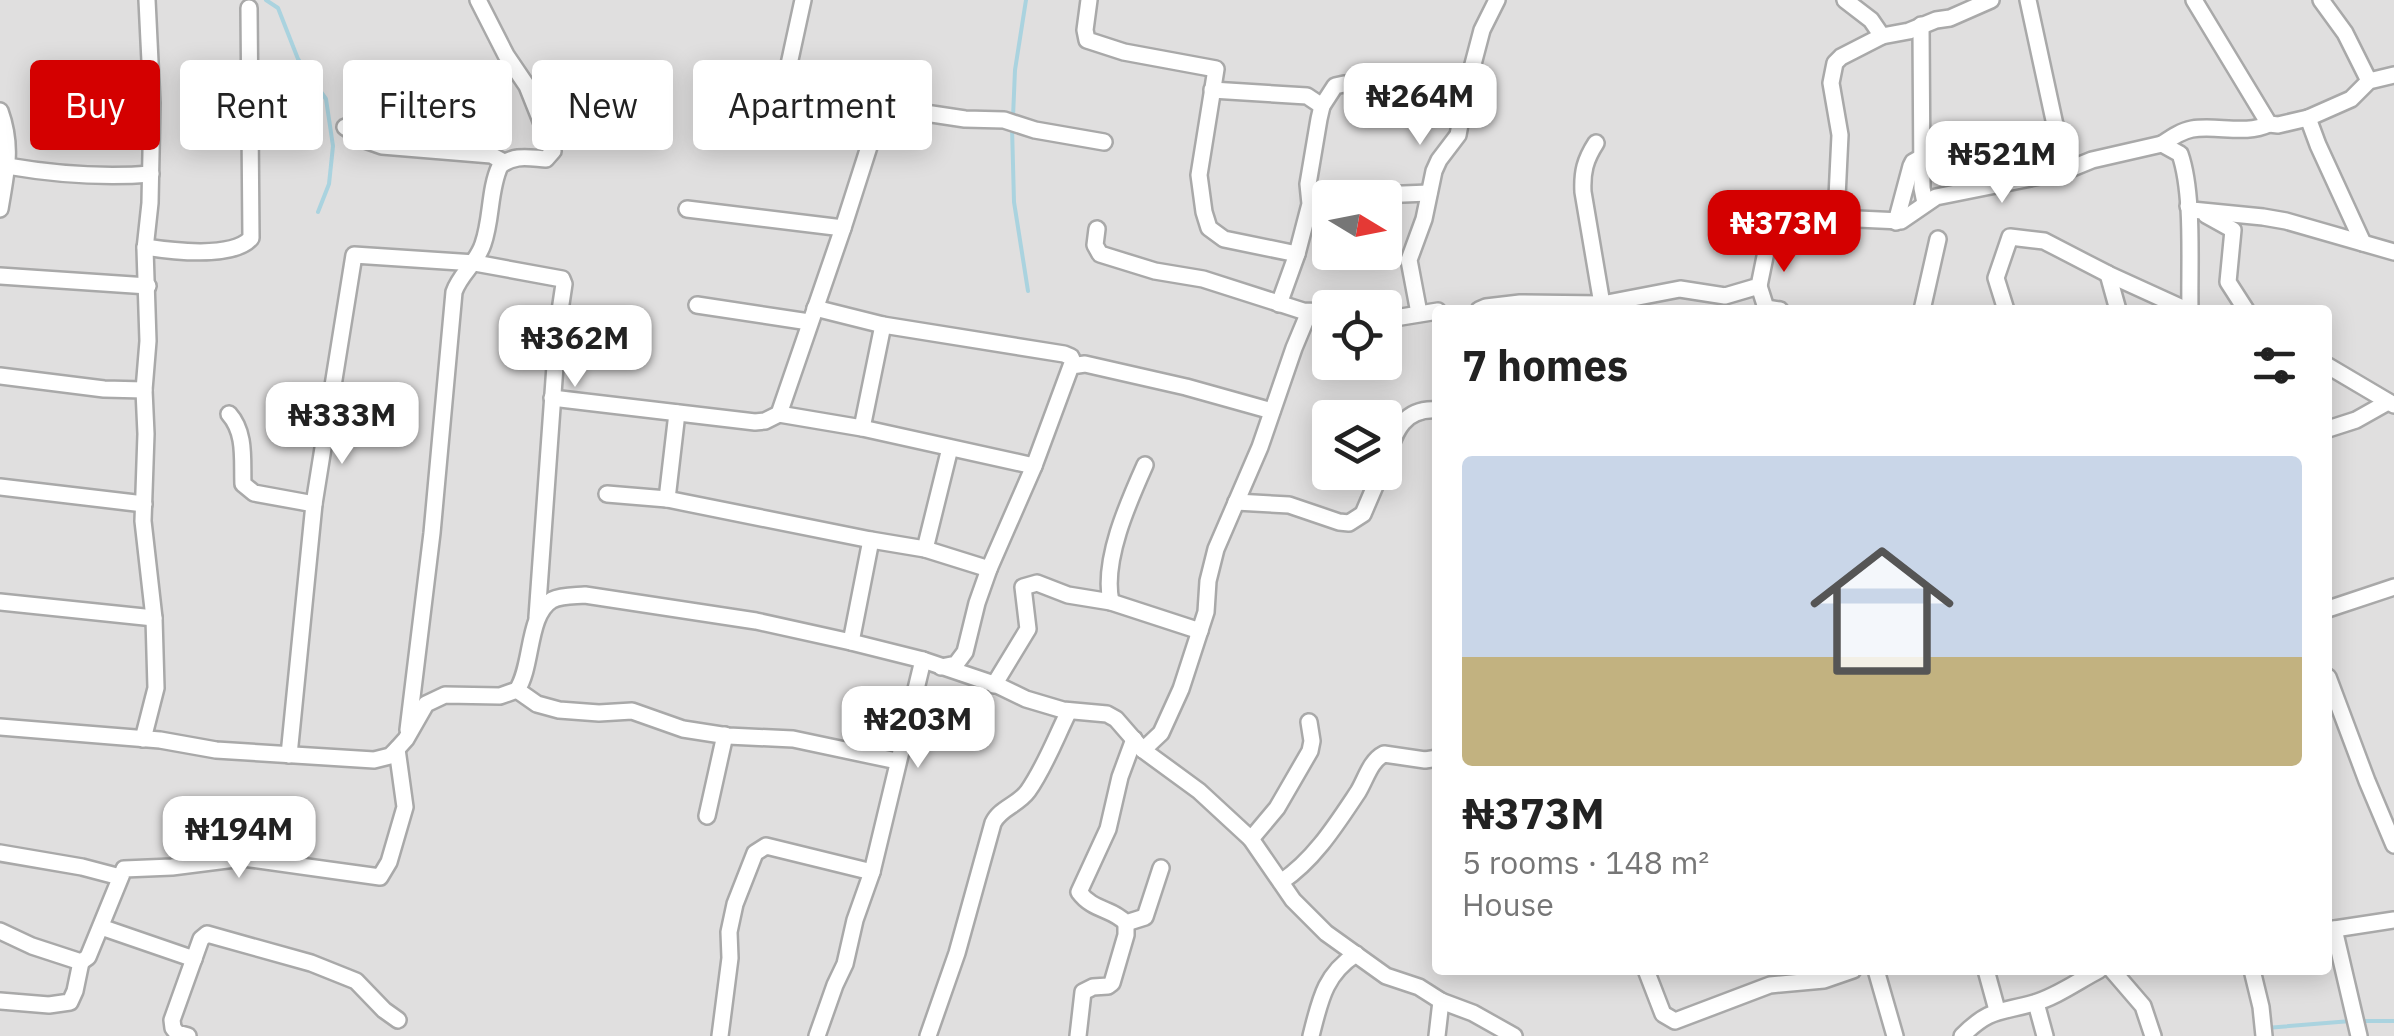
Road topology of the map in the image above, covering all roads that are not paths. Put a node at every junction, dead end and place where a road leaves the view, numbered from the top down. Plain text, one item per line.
1 (148, 0) edge
2 (478, 0) edge
3 (804, 0) edge
4 (1089, 0) edge
5 (1497, 0) edge
6 (1844, 0) edge
7 (2028, 0) edge
8 (2194, 0) edge
9 (2321, 0) edge
10 (1986, 1) edge
11 (249, 8) dead end
12 (1922, 25) junction
13 (1882, 36) junction
14 (790, 60) edge
15 (2394, 75) edge
16 (2369, 81) junction
17 (1358, 88) dead end
18 (1212, 90) junction
19 (1322, 106) junction
20 (0, 111) edge
21 (932, 114) edge
22 (2308, 118) junction
23 (2269, 124) junction
24 (1104, 142) dead end
25 (1596, 143) dead end
26 (2162, 144) junction
27 (430, 150) edge
28 (868, 150) edge
29 (1922, 157) junction
30 (504, 162) junction
31 (6, 166) junction
32 (2065, 171) junction
33 (151, 174) junction
34 (1429, 194) junction
35 (1402, 195) edge
36 (1924, 203) junction
37 (1310, 204) joint
38 (2194, 208) junction
39 (0, 209) edge
40 (687, 209) dead end
41 (1836, 218) junction
42 (1896, 222) junction
43 (843, 228) junction
44 (1097, 229) dead end
45 (1938, 239) dead end
46 (2363, 243) junction
47 (145, 247) junction
48 (2394, 252) edge
49 (1297, 254) junction
50 (474, 263) junction
51 (2108, 274) junction
52 (0, 276) edge
53 (148, 286) junction
54 (1759, 286) junction
55 (1726, 303) edge
56 (1279, 304) junction
57 (1602, 304) junction
58 (697, 305) dead end
59 (1497, 305) edge
60 (1765, 305) edge
61 (1923, 305) edge
62 (2004, 305) edge
63 (2117, 305) edge
64 (2177, 305) edge
65 (2188, 305) edge
66 (2243, 305) edge
67 (1309, 312) joint
68 (1432, 312) edge
69 (1419, 313) junction
70 (812, 315) junction
71 (1402, 318) edge
72 (883, 325) junction
73 (1074, 364) junction
74 (2332, 368) edge
75 (0, 376) edge
76 (144, 390) junction
77 (552, 398) junction
78 (2391, 403) edge
79 (1432, 410) edge
80 (1272, 411) junction
81 (677, 413) junction
82 (229, 414) dead end
83 (778, 414) junction
84 (1402, 424) edge
85 (862, 428) junction
86 (2332, 428) edge
87 (950, 448) junction
88 (1145, 465) dead end
89 (1034, 466) junction
90 (0, 487) edge
91 (1373, 490) edge
92 (607, 494) dead end
93 (666, 499) junction
94 (1236, 502) junction
95 (144, 504) junction
96 (314, 504) junction
97 (871, 540) junction
98 (926, 549) junction
99 (989, 569) junction
100 (2394, 588) edge
101 (0, 602) edge
102 (1111, 602) junction
103 (2332, 607) edge
104 (154, 618) junction
105 (536, 621) junction
106 (1200, 631) junction
107 (850, 642) junction
108 (922, 660) junction
109 (941, 667) junction
110 (994, 685) junction
111 (2332, 687) edge
112 (516, 690) junction
113 (419, 700) junction
114 (1070, 711) junction
115 (2345, 720) junction
116 (1309, 722) dead end
117 (2332, 722) edge
118 (0, 728) edge
119 (725, 735) junction
120 (144, 739) junction
121 (402, 744) junction
122 (1138, 744) junction
123 (288, 754) junction
124 (1432, 759) edge
125 (897, 761) junction
126 (707, 816) dead end
127 (2388, 816) edge
128 (1251, 839) junction
129 (2394, 845) edge
130 (0, 853) edge
131 (1161, 868) dead end
132 (872, 872) junction
133 (120, 877) junction
134 (1281, 882) junction
135 (2394, 920) edge
136 (1126, 923) junction
137 (100, 927) junction
138 (2332, 930) edge
139 (0, 931) edge
140 (2332, 934) edge
141 (1356, 954) junction
142 (194, 958) junction
143 (82, 962) junction
144 (1648, 975) edge
145 (1759, 975) edge
146 (1838, 975) edge
147 (1877, 975) edge
148 (1987, 975) edge
149 (2089, 975) edge
150 (2116, 975) edge
151 (2253, 975) edge
152 (1762, 988) junction
153 (0, 1002) edge
154 (1441, 1002) junction
155 (2036, 1003) junction
156 (1997, 1010) junction
157 (398, 1020) dead end
158 (188, 1036) edge
159 (720, 1036) edge
160 (817, 1036) edge
161 (928, 1036) edge
162 (1078, 1036) edge
163 (1311, 1036) edge
164 (1437, 1036) edge
165 (1514, 1036) edge
166 (1895, 1036) edge
167 (1962, 1036) edge
168 (2045, 1036) edge
169 (2154, 1036) edge
170 (2264, 1036) edge
171 (2359, 1036) edge

1 - 33 street
2 - 30 street
3 - 14 street
4 - 18 street
5 - 34 street
6 - 13 street
7 - 32 street
8 - 23 street
9 - 16 street
10 - 12 street
11 - 47 street
12 - 13 street
12 - 29 street
13 - 41 street
15 - 16 street
16 - 22 street
17 - 19 street
18 - 19 street
18 - 49 street
19 - 37 street
20 - 31 street
21 - 24 street
22 - 23 street
22 - 46 street
23 - 26 street
25 - 57 street
26 - 32 street
26 - 38 street
27 - 30 street
28 - 43 street
29 - 36 street
29 - 42 street
30 - 50 street
31 - 33 street
31 - 39 street
32 - 36 street
33 - 47 street
34 - 35 street
34 - 69 street
36 - 42 street
37 - 49 street
38 - 46 street
38 - 65 street
38 - 66 street
40 - 43 street
41 - 42 street
41 - 54 street
43 - 70 street
44 - 56 street
45 - 61 street
46 - 48 street
47 - 53 street
49 - 56 street
50 - 77 street
50 - 96 street
50 - 113 street
51 - 62 street
51 - 63 street
51 - 64 street
52 - 53 street
53 - 76 street
54 - 55 street
54 - 60 street
55 - 57 street
56 - 67 street
57 - 59 street
58 - 70 street
67 - 80 street
68 - 69 street
69 - 71 street
70 - 72 street
70 - 83 street
72 - 73 street
72 - 85 street
73 - 80 street
73 - 89 street
74 - 78 street
75 - 76 street
76 - 95 street
77 - 81 street
77 - 105 street
78 - 86 street
79 - 84 street
80 - 94 street
81 - 83 street
81 - 93 street
82 - 96 street
83 - 85 street
85 - 87 street
87 - 89 street
87 - 98 street
88 - 102 street
89 - 99 street
90 - 95 street
91 - 94 street
92 - 93 street
93 - 97 street
94 - 106 street
95 - 104 street
96 - 123 street
97 - 98 street
97 - 107 street
98 - 99 street
99 - 109 street
100 - 103 street
101 - 104 street
102 - 106 street
102 - 110 street
104 - 120 street
105 - 107 street
105 - 112 street
106 - 122 street
107 - 108 street
108 - 109 street
108 - 125 street
109 - 110 street
110 - 114 street
111 - 115 street
112 - 113 street
112 - 119 street
113 - 121 street
114 - 122 street
114 - 161 street
115 - 117 street
115 - 127 street
116 - 128 street
118 - 120 street
119 - 125 street
119 - 126 street
120 - 123 street
121 - 123 street
121 - 133 street
122 - 128 street
122 - 136 street
124 - 134 street
125 - 132 street
127 - 129 street
128 - 134 street
130 - 133 street
131 - 136 street
132 - 159 street
132 - 160 street
133 - 137 street
134 - 141 street
135 - 138 street
136 - 162 street
137 - 142 street
137 - 143 street
139 - 143 street
140 - 171 street
141 - 154 street
141 - 163 street
142 - 157 street
142 - 158 street
143 - 153 street
144 - 152 street
145 - 152 street
146 - 152 street
147 - 166 street
148 - 156 street
149 - 155 street
150 - 169 street
151 - 170 street
154 - 164 street
154 - 165 street
155 - 156 street
155 - 168 street
156 - 167 street

